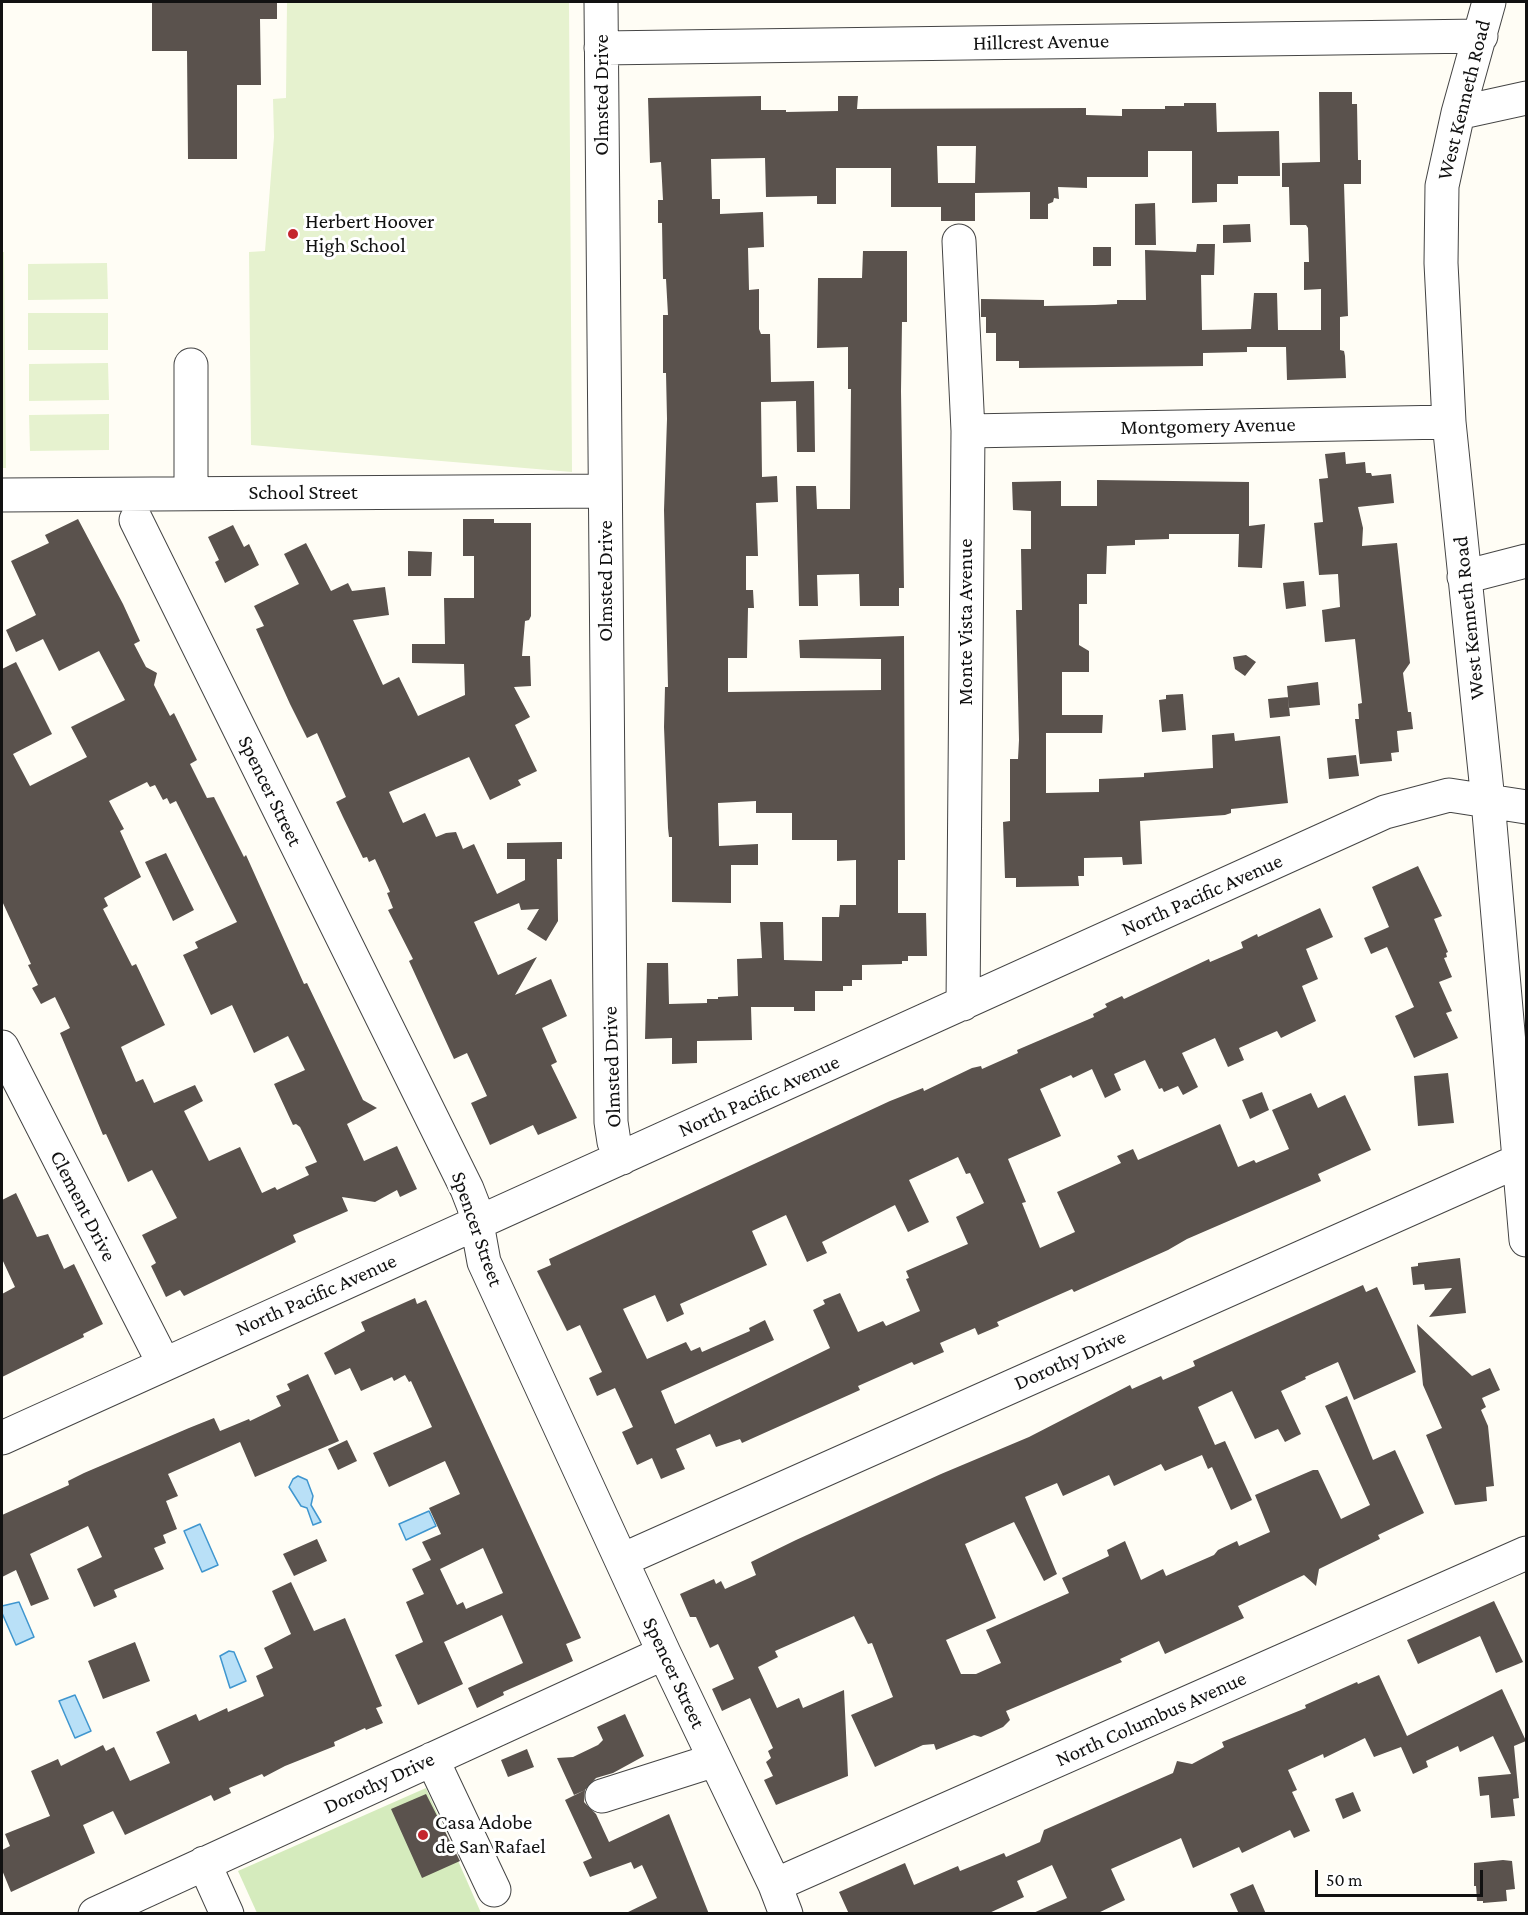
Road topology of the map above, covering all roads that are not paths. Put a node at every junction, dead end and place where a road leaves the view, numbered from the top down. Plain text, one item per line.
1 (601, 2) edge
2 (1489, 2) edge
3 (1481, 36) junction
4 (601, 48) junction
5 (1527, 98) edge
6 (1458, 113) junction
7 (959, 242) dead end
8 (191, 365) dead end
9 (1449, 422) junction
10 (968, 431) junction
11 (605, 491) junction
12 (191, 493) junction
13 (2, 495) edge
14 (136, 520) dead end
15 (1527, 561) edge
16 (1464, 577) junction
17 (1488, 801) junction
18 (1527, 807) edge
19 (963, 1004) junction
20 (2, 1047) edge
21 (622, 1158) junction
22 (1518, 1161) junction
23 (476, 1223) junction
24 (1527, 1240) edge
25 (164, 1364) junction
26 (2, 1438) edge
27 (1527, 1553) edge
28 (622, 1560) junction
29 (664, 1653) junction
30 (432, 1759) junction
31 (715, 1760) junction
32 (602, 1796) dead end
33 (204, 1863) junction
34 (494, 1890) dead end
35 (780, 1899) edge
36 (96, 1914) edge
37 (227, 1914) edge

1 - 4 street, Olmsted Drive
2 - 3 street, West Kenneth Road
3 - 4 street, Hillcrest Avenue
3 - 6 street, West Kenneth Road
4 - 11 street, Olmsted Drive
5 - 6 street
6 - 9 street, West Kenneth Road
7 - 10 street, Monte Vista Avenue
8 - 12 street
9 - 10 street, Montgomery Avenue
9 - 16 street, West Kenneth Road
10 - 19 street, Monte Vista Avenue
11 - 12 street, School Street
11 - 21 street, Olmsted Drive
12 - 13 street, School Street
14 - 23 street, Spencer Street
15 - 16 street
16 - 17 street, West Kenneth Road
17 - 18 street, North Pacific Avenue
17 - 19 street, North Pacific Avenue
17 - 22 street, West Kenneth Road
19 - 21 street, North Pacific Avenue
20 - 25 street, Clement Drive
21 - 23 street, North Pacific Avenue
22 - 24 street, West Kenneth Road
22 - 28 street, Dorothy Drive
23 - 25 street, North Pacific Avenue
23 - 28 street, Spencer Street
25 - 26 street, North Pacific Avenue
27 - 35 street, North Columbus Avenue
28 - 29 street, Spencer Street
29 - 30 street, Dorothy Drive
29 - 31 street, Spencer Street
30 - 33 street, Dorothy Drive
30 - 34 street
31 - 32 street
31 - 35 street, Spencer Street
33 - 36 street, Dorothy Drive
33 - 37 street

